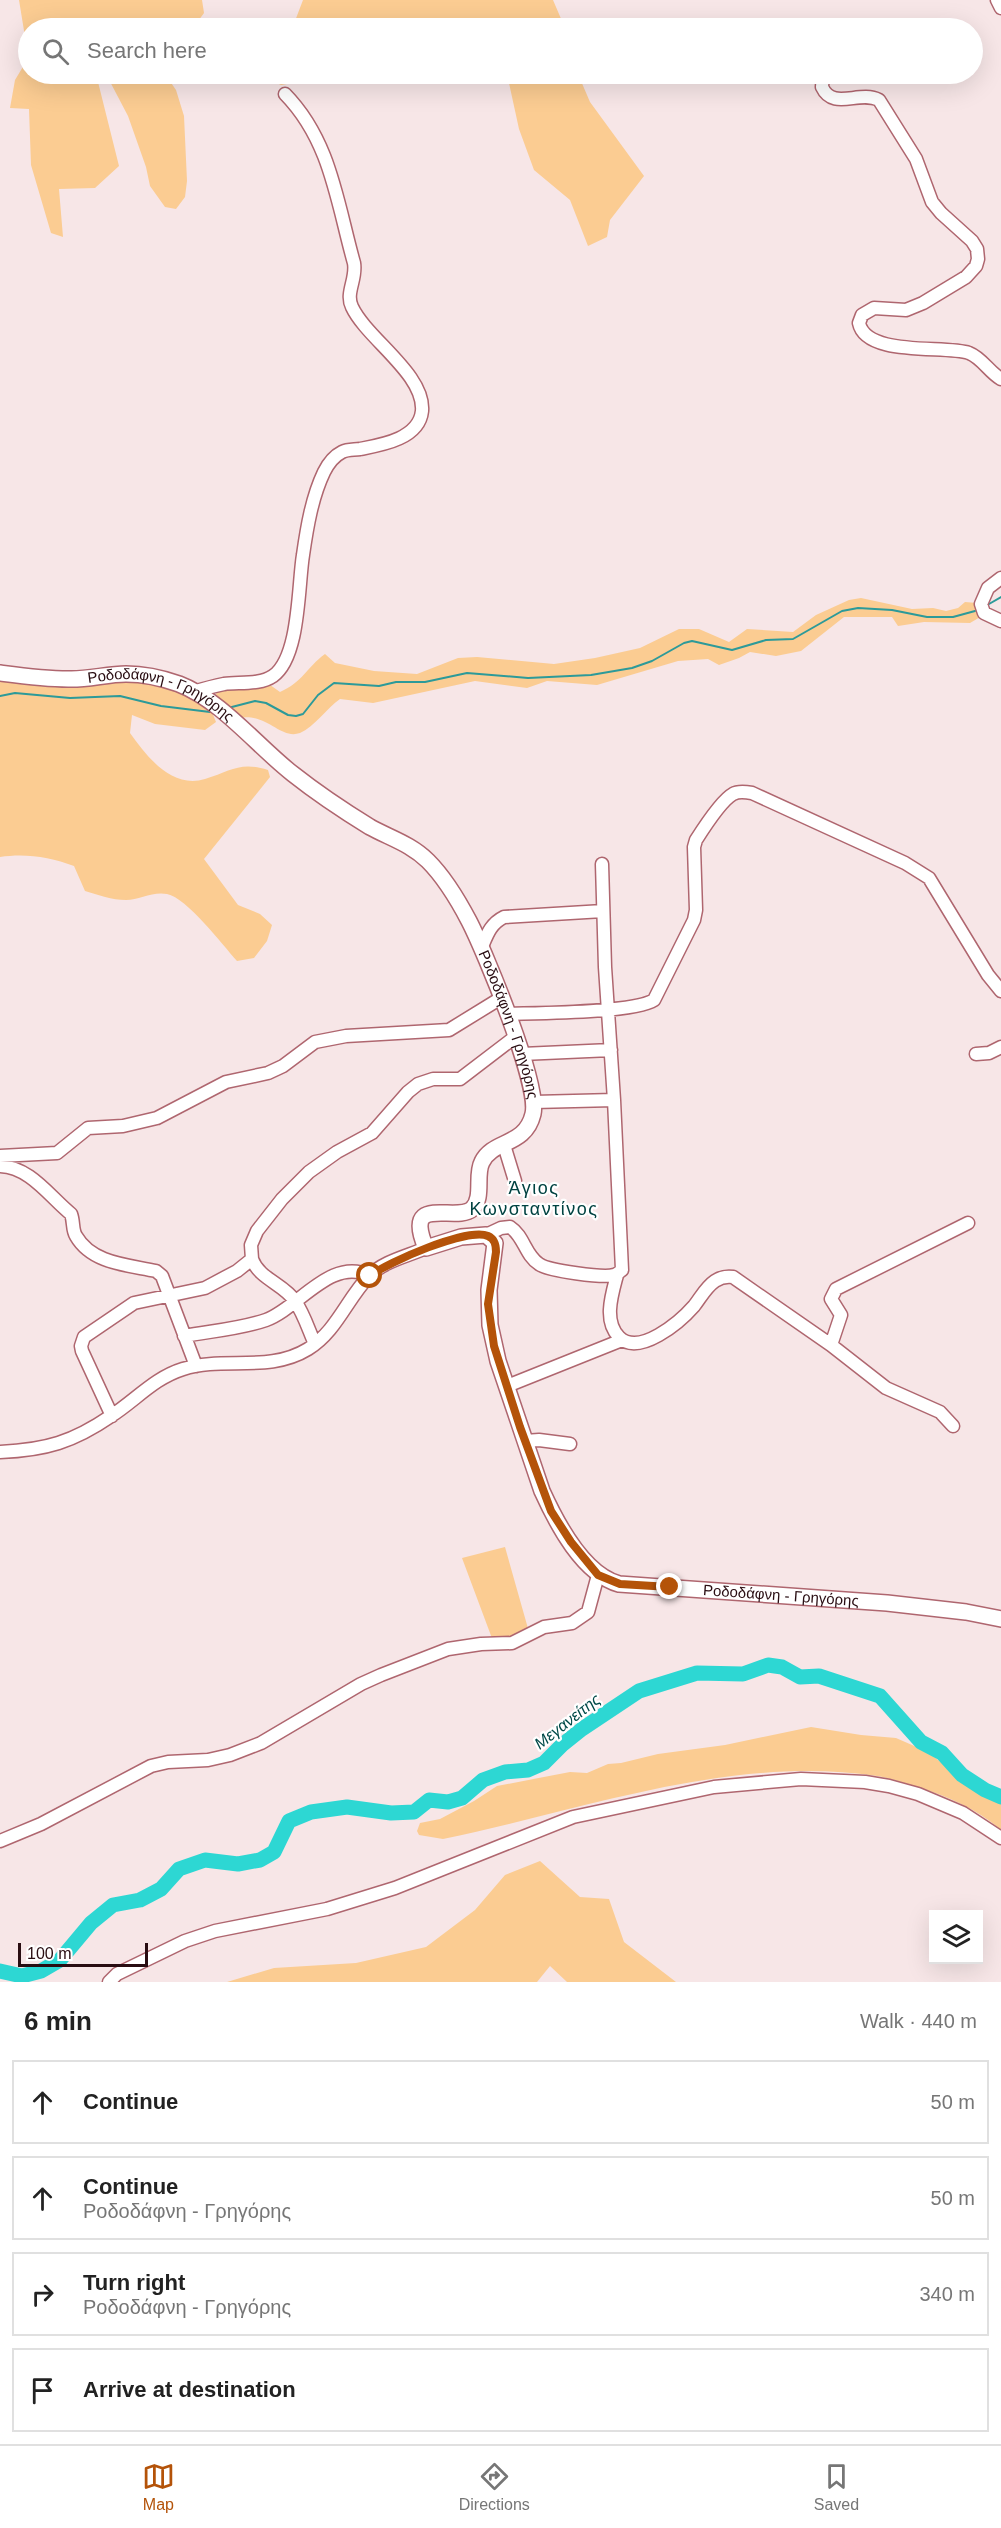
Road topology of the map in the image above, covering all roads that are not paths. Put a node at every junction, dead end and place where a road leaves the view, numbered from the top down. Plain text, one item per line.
1 (997, 0) edge
2 (1001, 8) edge
3 (822, 84) edge
4 (285, 94) dead end
5 (1001, 379) edge
6 (1001, 578) edge
7 (1001, 621) edge
8 (0, 673) edge
9 (193, 692) junction
10 (602, 864) dead end
11 (603, 910) junction
12 (481, 949) junction
13 (1001, 992) edge
14 (501, 998) junction
15 (608, 1009) junction
16 (507, 1014) junction
17 (515, 1037) junction
18 (1001, 1047) edge
19 (610, 1050) junction
20 (522, 1054) junction
21 (976, 1054) dead end
22 (614, 1100) junction
23 (534, 1102) junction
24 (504, 1145) junction
25 (0, 1156) edge
26 (0, 1166) edge
27 (515, 1180) dead end
28 (968, 1223) dead end
29 (486, 1235) junction
30 (426, 1248) junction
31 (252, 1259) junction
32 (617, 1275) junction
33 (370, 1276) junction
34 (170, 1295) junction
35 (296, 1301) junction
36 (184, 1336) junction
37 (622, 1340) junction
38 (315, 1344) junction
39 (831, 1345) junction
40 (196, 1366) junction
41 (507, 1386) junction
42 (112, 1416) junction
43 (953, 1426) dead end
44 (525, 1441) junction
45 (570, 1444) dead end
46 (0, 1452) edge
47 (598, 1575) junction
48 (1001, 1619) edge
49 (1001, 1838) edge
50 (0, 1841) edge
51 (109, 1982) edge

1 - 2 street
3 - 5 street
4 - 9 street
6 - 7 street
8 - 9 main road, Ροδοδάφνη - Γρηγόρης
9 - 12 main road, Ροδοδάφνη - Γρηγόρης
10 - 11 street
11 - 12 street
11 - 15 street
12 - 14 main road, Ροδοδάφνη - Γρηγόρης
13 - 15 street
14 - 16 main road, Ροδοδάφνη - Γρηγόρης
14 - 25 street
15 - 16 street
15 - 19 street
16 - 17 main road, Ροδοδάφνη - Γρηγόρης
17 - 20 main road, Ροδοδάφνη - Γρηγόρης
17 - 31 street
18 - 21 street
19 - 20 street
19 - 22 street
20 - 23 main road, Ροδοδάφνη - Γρηγόρης
22 - 23 street
22 - 32 street
23 - 24 main road, Ροδοδάφνη - Γρηγόρης
24 - 27 street
24 - 30 main road, Ροδοδάφνη - Γρηγόρης
26 - 34 street
28 - 39 street
29 - 30 main road
29 - 32 street
29 - 41 main road
30 - 33 street
31 - 34 street
31 - 35 street
32 - 37 street
33 - 35 street
33 - 38 street
34 - 36 street
34 - 42 street
35 - 36 street
35 - 38 street
36 - 40 street
37 - 39 street
37 - 41 street
38 - 40 street
39 - 43 street
40 - 42 street
41 - 44 main road
42 - 46 street
44 - 45 street
44 - 47 main road
47 - 48 main road, Ροδοδάφνη - Γρηγόρης
47 - 50 street
49 - 51 street

